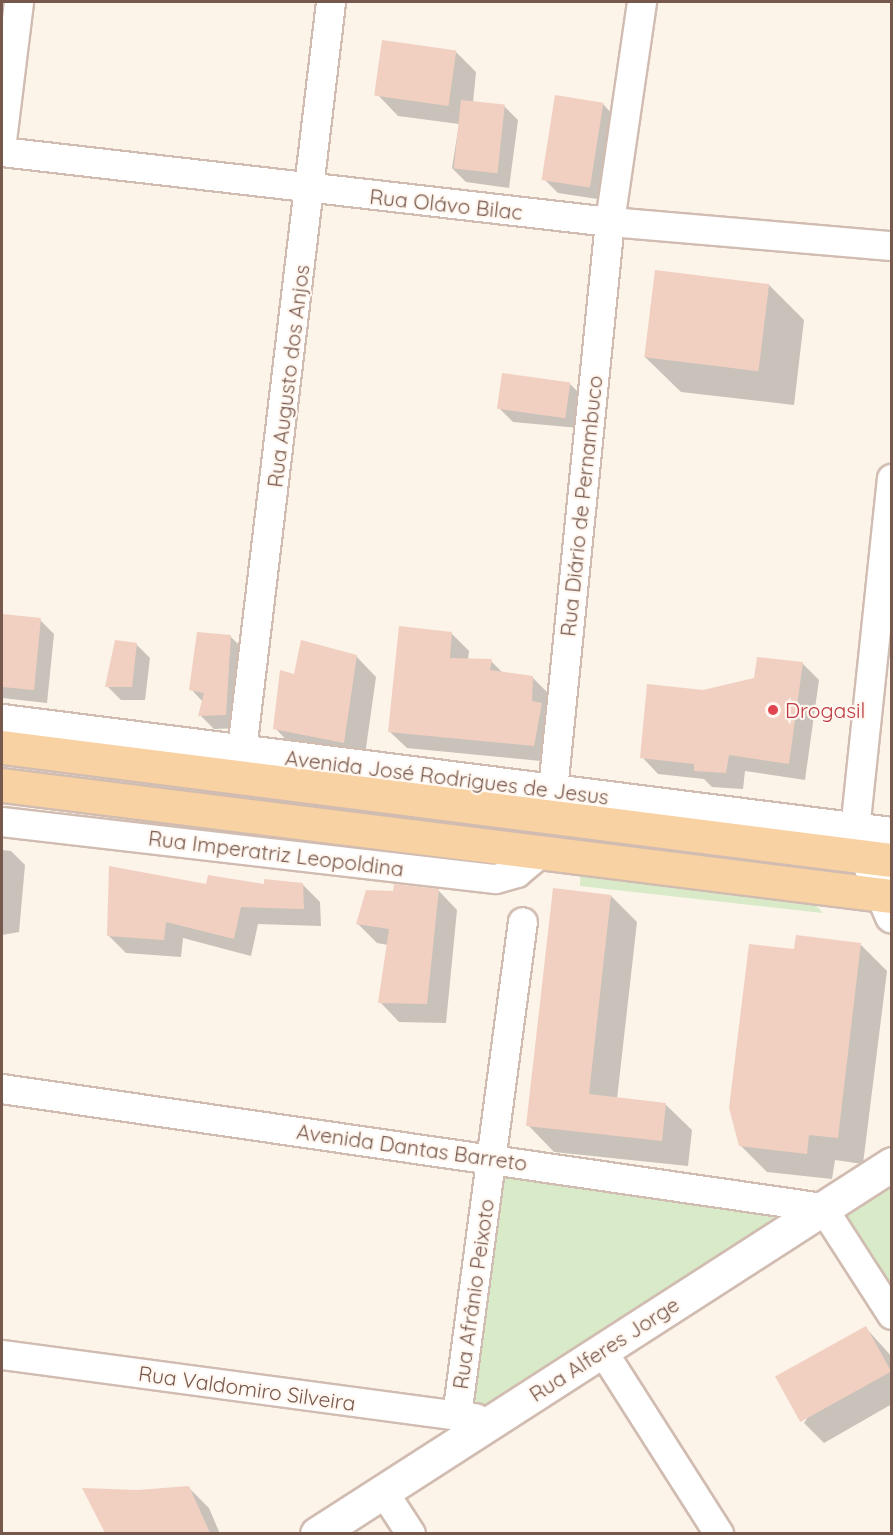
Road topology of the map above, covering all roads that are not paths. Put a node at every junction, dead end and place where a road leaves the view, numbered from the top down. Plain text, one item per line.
1 (19, 2) edge
2 (331, 2) edge
3 (642, 2) edge
4 (2, 141) edge
5 (2, 152) edge
6 (310, 190) junction
7 (610, 222) junction
8 (891, 246) edge
9 (891, 479) edge
10 (2, 721) edge
11 (2, 747) edge
12 (242, 750) junction
13 (2, 785) edge
14 (553, 790) junction
15 (2, 822) edge
16 (891, 834) edge
17 (871, 849) edge
18 (542, 852) junction
19 (887, 902) edge
20 (523, 922) dead end
21 (2, 1089) edge
22 (491, 1158) junction
23 (891, 1164) edge
24 (823, 1208) junction
25 (891, 1315) edge
26 (602, 1350) junction
27 (2, 1355) edge
28 (457, 1416) junction
29 (493, 1420) junction
30 (383, 1491) junction
31 (317, 1533) edge
32 (411, 1533) edge
33 (719, 1533) edge

1 - 4 street
2 - 6 street, Rua Augusto dos Anjos
3 - 7 street, Rua Diário de Pernambuco
5 - 6 street, Rua Olávo Bilac
6 - 7 street, Rua Olávo Bilac
6 - 12 street, Rua Augusto dos Anjos
7 - 8 street, Rua Olávo Bilac
7 - 14 street, Rua Diário de Pernambuco
9 - 17 street
10 - 12 street, Avenida José Rodrigues de Jesus
11 - 17 main road, Avenida José Rodrigues de Jesus
12 - 14 street, Avenida José Rodrigues de Jesus
13 - 18 main road
14 - 17 street, Avenida José Rodrigues de Jesus
15 - 18 street, Rua Imperatriz Leopoldina
16 - 17 street, Avenida José Rodrigues de Jesus
17 - 19 street
18 - 19 main road
20 - 22 street, Rua Afrânio Peixoto
21 - 22 street, Avenida Dantas Barreto
22 - 24 street, Avenida Dantas Barreto
22 - 28 street, Rua Afrânio Peixoto
23 - 24 street, Rua Alferes Jorge
24 - 25 street
24 - 26 street, Rua Alferes Jorge
26 - 29 street, Rua Alferes Jorge
26 - 33 street
27 - 28 street, Rua Valdomiro Silveira
28 - 29 street, Rua Valdomiro Silveira
29 - 30 street, Rua Alferes Jorge
30 - 31 street, Rua Alferes Jorge
30 - 32 street

